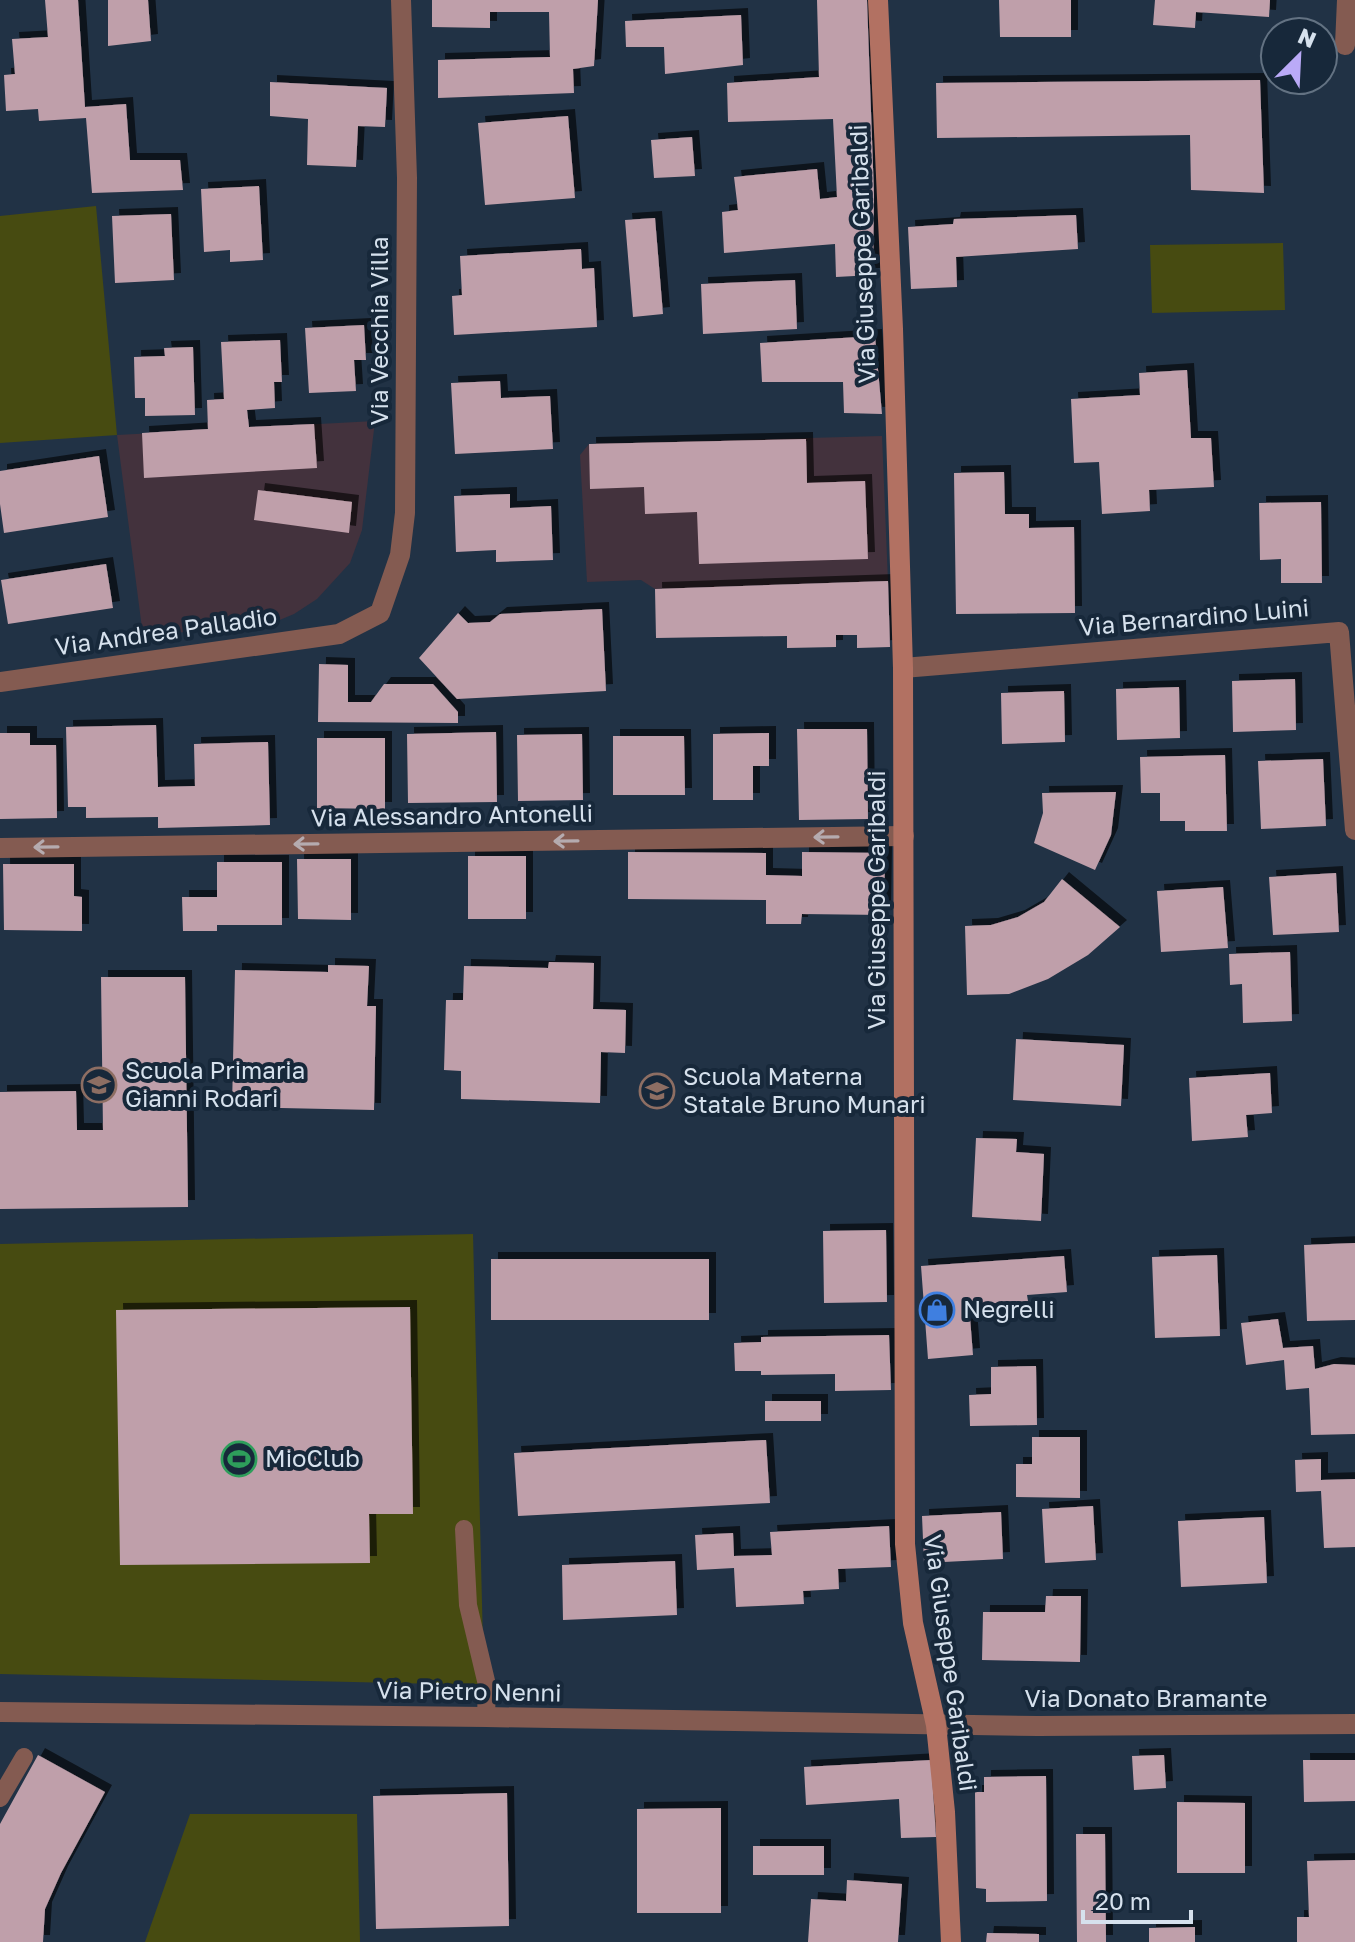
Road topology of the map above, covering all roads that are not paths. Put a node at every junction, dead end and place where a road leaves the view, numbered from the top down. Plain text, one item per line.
1 (401, 0) edge
2 (878, 0) edge
3 (1347, 0) edge
4 (1345, 45) dead end
5 (339, 634) joint
6 (903, 668) junction
7 (0, 682) edge
8 (1355, 830) edge
9 (904, 836) junction
10 (0, 848) edge
11 (464, 1529) dead end
12 (0, 1712) edge
13 (486, 1717) junction
14 (1355, 1724) edge
15 (936, 1725) junction
16 (24, 1757) dead end
17 (0, 1798) edge
18 (951, 1942) edge

1 - 5 street, Via Vecchia Villa
2 - 6 street, Via Giuseppe Garibaldi
3 - 4 street
5 - 7 street, Via Andrea Palladio
6 - 8 street, Via Bernardino Luini
6 - 9 street, Via Giuseppe Garibaldi
9 -> 10 street, Via Alessandro Antonelli
9 - 15 street, Via Giuseppe Garibaldi
11 - 13 lane
12 - 13 street, Via Pietro Nenni
13 - 15 street, Via Pietro Nenni
14 - 15 street, Via Donato Bramante
15 - 18 street, Via Giuseppe Garibaldi
16 - 17 lane

